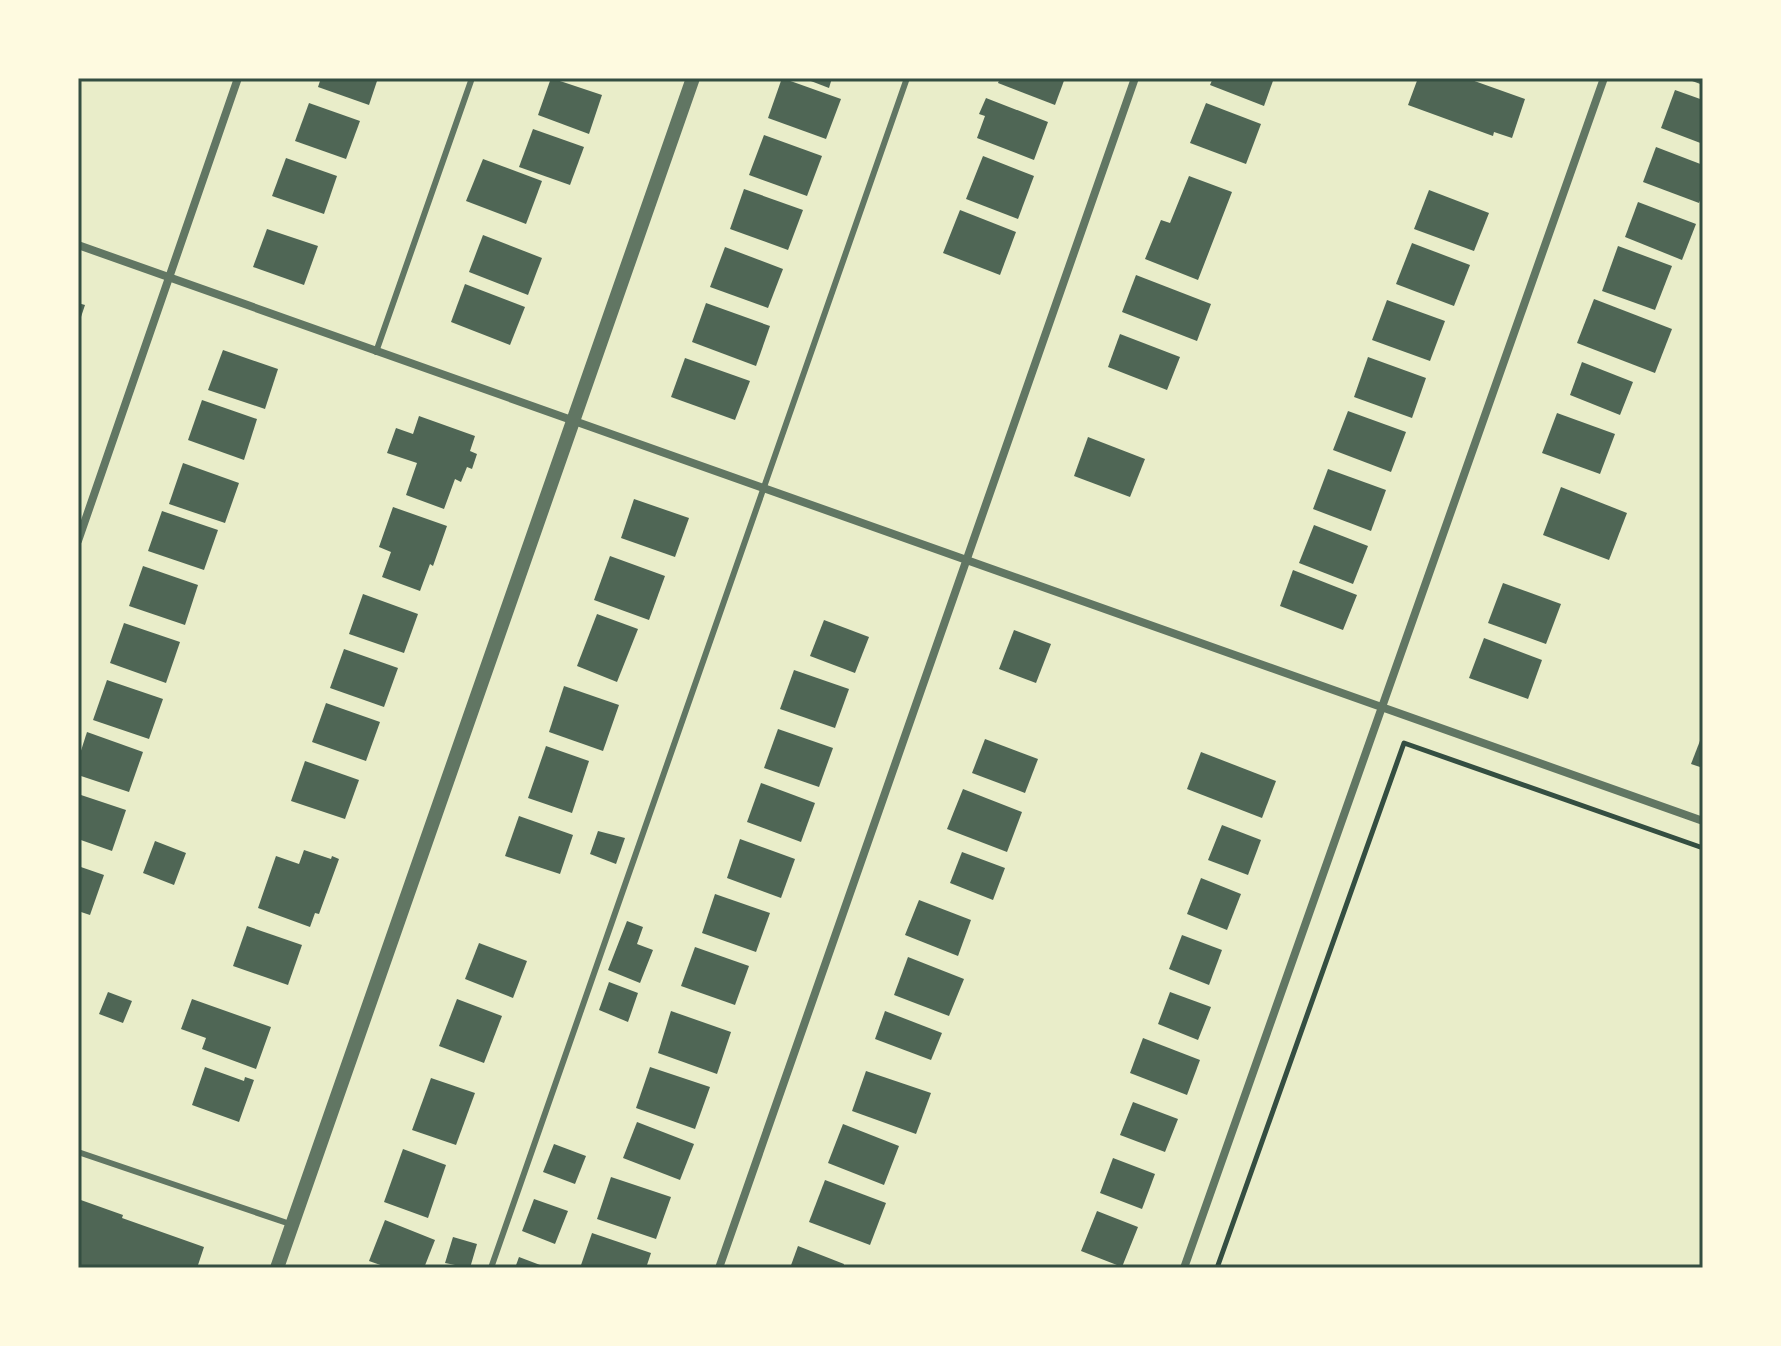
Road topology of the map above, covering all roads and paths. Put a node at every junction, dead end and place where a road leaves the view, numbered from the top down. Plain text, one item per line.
1 (238, 78) edge
2 (472, 78) edge
3 (693, 78) edge
4 (907, 78) edge
5 (1135, 78) edge
6 (1604, 78) edge
7 (78, 245) edge
8 (169, 277) junction
9 (376, 352) junction
10 (575, 421) junction
11 (764, 489) junction
12 (78, 541) edge
13 (967, 562) junction
14 (1381, 707) junction
15 (1703, 821) edge
16 (1703, 848) edge
17 (78, 1152) edge
18 (293, 1225) junction
19 (277, 1268) edge
20 (491, 1268) edge
21 (719, 1268) edge
22 (1184, 1268) edge
23 (1217, 1268) edge

1 - 8 street
2 - 9 lane
3 - 10 street
4 - 11 lane
5 - 13 street
6 - 14 street
7 - 8 street
8 - 9 street
8 - 12 street
9 - 10 street
10 - 11 street
10 - 18 street
11 - 13 street
11 - 20 lane
13 - 14 street
13 - 21 street
14 - 15 street
14 - 22 street
16 - 23 path
17 - 18 lane
18 - 19 street

